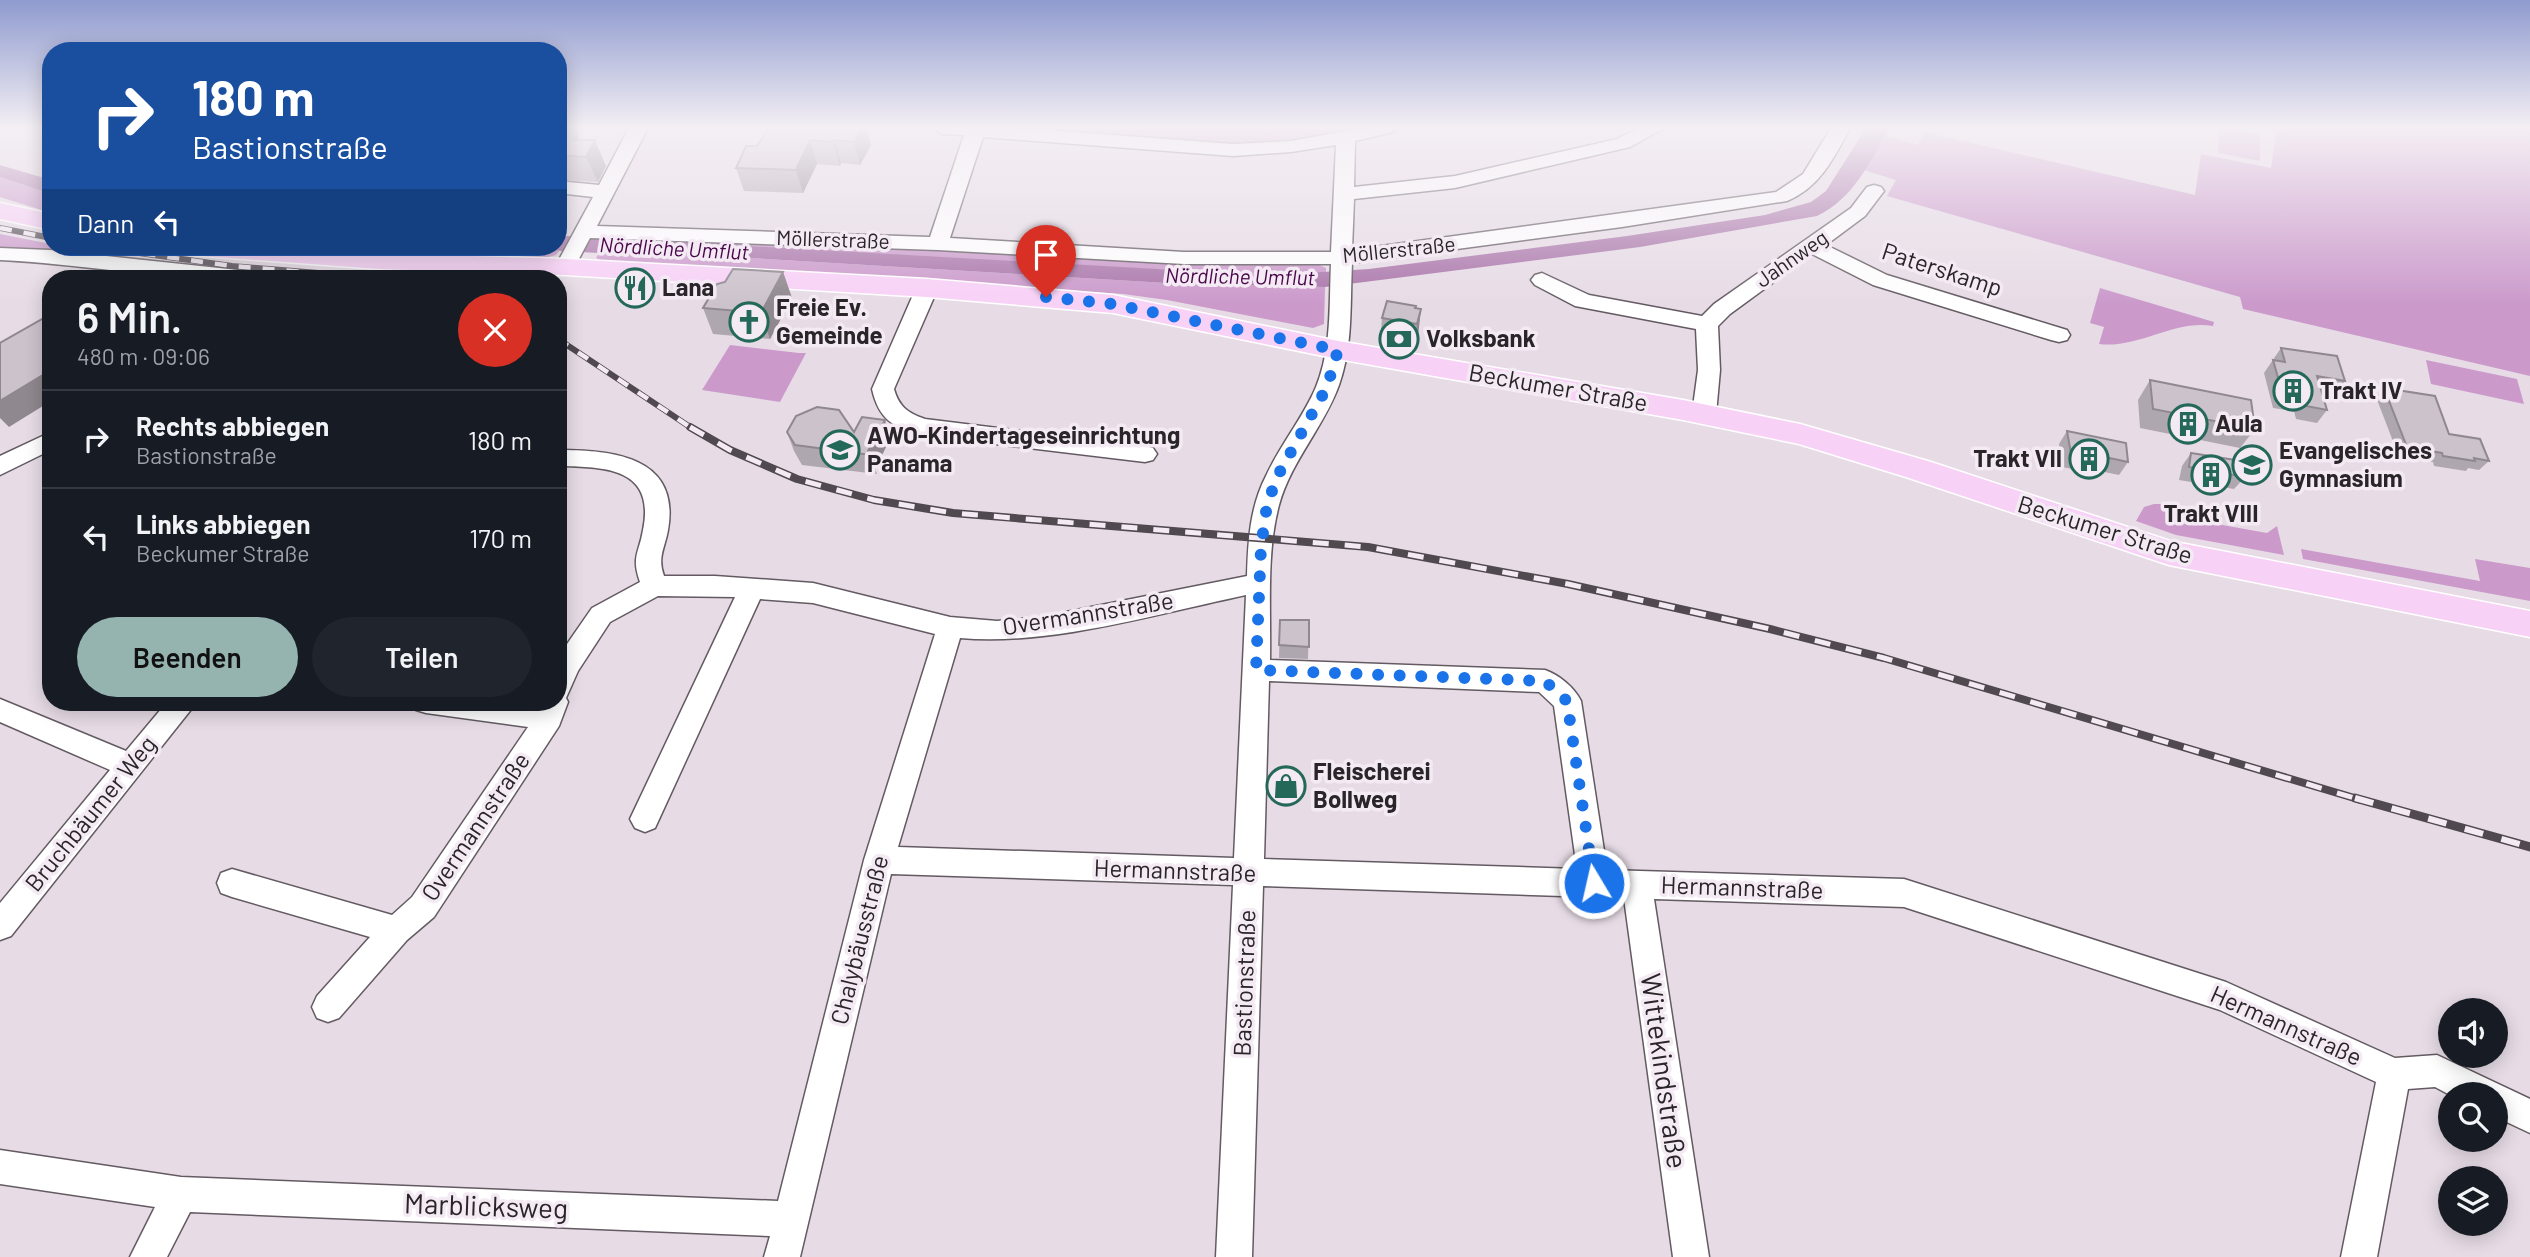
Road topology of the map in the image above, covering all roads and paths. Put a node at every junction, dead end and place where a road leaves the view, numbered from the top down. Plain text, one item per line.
1 (608, 187) edge
2 (957, 187) edge
3 (1345, 187) edge
4 (1412, 187) edge
5 (1802, 187) edge
6 (567, 188) edge
7 (1874, 191) dead end
8 (605, 192) junction
9 (1345, 194) junction
10 (0, 208) edge
11 (42, 220) edge
12 (938, 244) junction
13 (1812, 246) junction
14 (575, 247) junction
15 (567, 248) edge
16 (0, 254) edge
17 (42, 256) edge
18 (50, 256) edge
19 (312, 256) edge
20 (449, 256) edge
21 (1341, 262) junction
22 (175, 270) edge
23 (1542, 280) dead end
24 (927, 288) junction
25 (1707, 324) junction
26 (2059, 335) dead end
27 (1338, 350) junction
28 (1704, 414) junction
29 (42, 445) edge
30 (1145, 454) dead end
31 (567, 458) edge
32 (0, 467) edge
33 (1259, 583) junction
34 (654, 586) junction
35 (752, 588) junction
36 (2530, 624) edge
37 (950, 627) junction
38 (567, 666) edge
39 (1256, 670) junction
40 (0, 710) edge
41 (176, 711) edge
42 (550, 711) edge
43 (130, 766) junction
44 (645, 819) dead end
45 (879, 860) junction
46 (1250, 873) junction
47 (232, 883) dead end
48 (1594, 883) junction
49 (1637, 884) junction
50 (0, 926) edge
51 (396, 930) junction
52 (328, 1007) dead end
53 (2394, 1074) junction
54 (2459, 1082) edge
55 (2508, 1106) edge
56 (2530, 1116) edge
57 (0, 1167) edge
58 (181, 1194) junction
59 (790, 1219) junction
60 (148, 1257) edge
61 (782, 1257) edge
62 (1234, 1257) edge
63 (1691, 1257) edge
64 (2359, 1257) edge

1 - 8 street
2 - 12 street
3 - 9 street, Bastionstraße
4 - 9 street
5 - 21 street, Möllerstraße
6 - 8 street
7 - 13 street, Jahnweg
8 - 14 street
9 - 21 street, Bastionstraße
10 - 11 main road
12 - 14 street, Möllerstraße
12 - 21 street, Möllerstraße
13 - 25 street, Jahnweg
13 - 26 street, Paterskamp
14 - 15 main road, Beckumer Straße
14 - 24 main road, Beckumer Straße
16 - 17 street
18 - 22 street
19 - 20 main road, Beckumer Straße
21 - 27 street, Bastionstraße
23 - 25 street
24 - 27 main road, Beckumer Straße
24 - 30 street
25 - 28 street
27 - 28 main road, Beckumer Straße
27 - 33 street, Bastionstraße
28 - 36 main road, Beckumer Straße
29 - 32 street
31 - 34 street
33 - 37 street, Overmannstraße
33 - 39 street, Bastionstraße
34 - 35 street, Overmannstraße
34 - 38 street, Overmannstraße
35 - 37 street, Overmannstraße
35 - 44 street
37 - 45 street, Chalybäusstraße
39 - 46 street, Bastionstraße
39 - 48 street
40 - 43 street
41 - 43 street, Bruchbäumer Weg
42 - 51 street, Overmannstraße
43 - 50 street, Bruchbäumer Weg
45 - 46 street, Hermannstraße
45 - 59 street, Chalybäusstraße
46 - 48 street, Hermannstraße
46 - 62 street, Bastionstraße
47 - 51 street
48 - 49 street, Hermannstraße
49 - 53 street, Hermannstraße
49 - 63 street, Wittekindstraße
51 - 52 street, Overmannstraße
53 - 54 street, Hermannstraße
53 - 64 street
55 - 56 street
57 - 58 street, Marblicksweg
58 - 59 street, Marblicksweg
58 - 60 street
59 - 61 street, Chalybäusstraße

